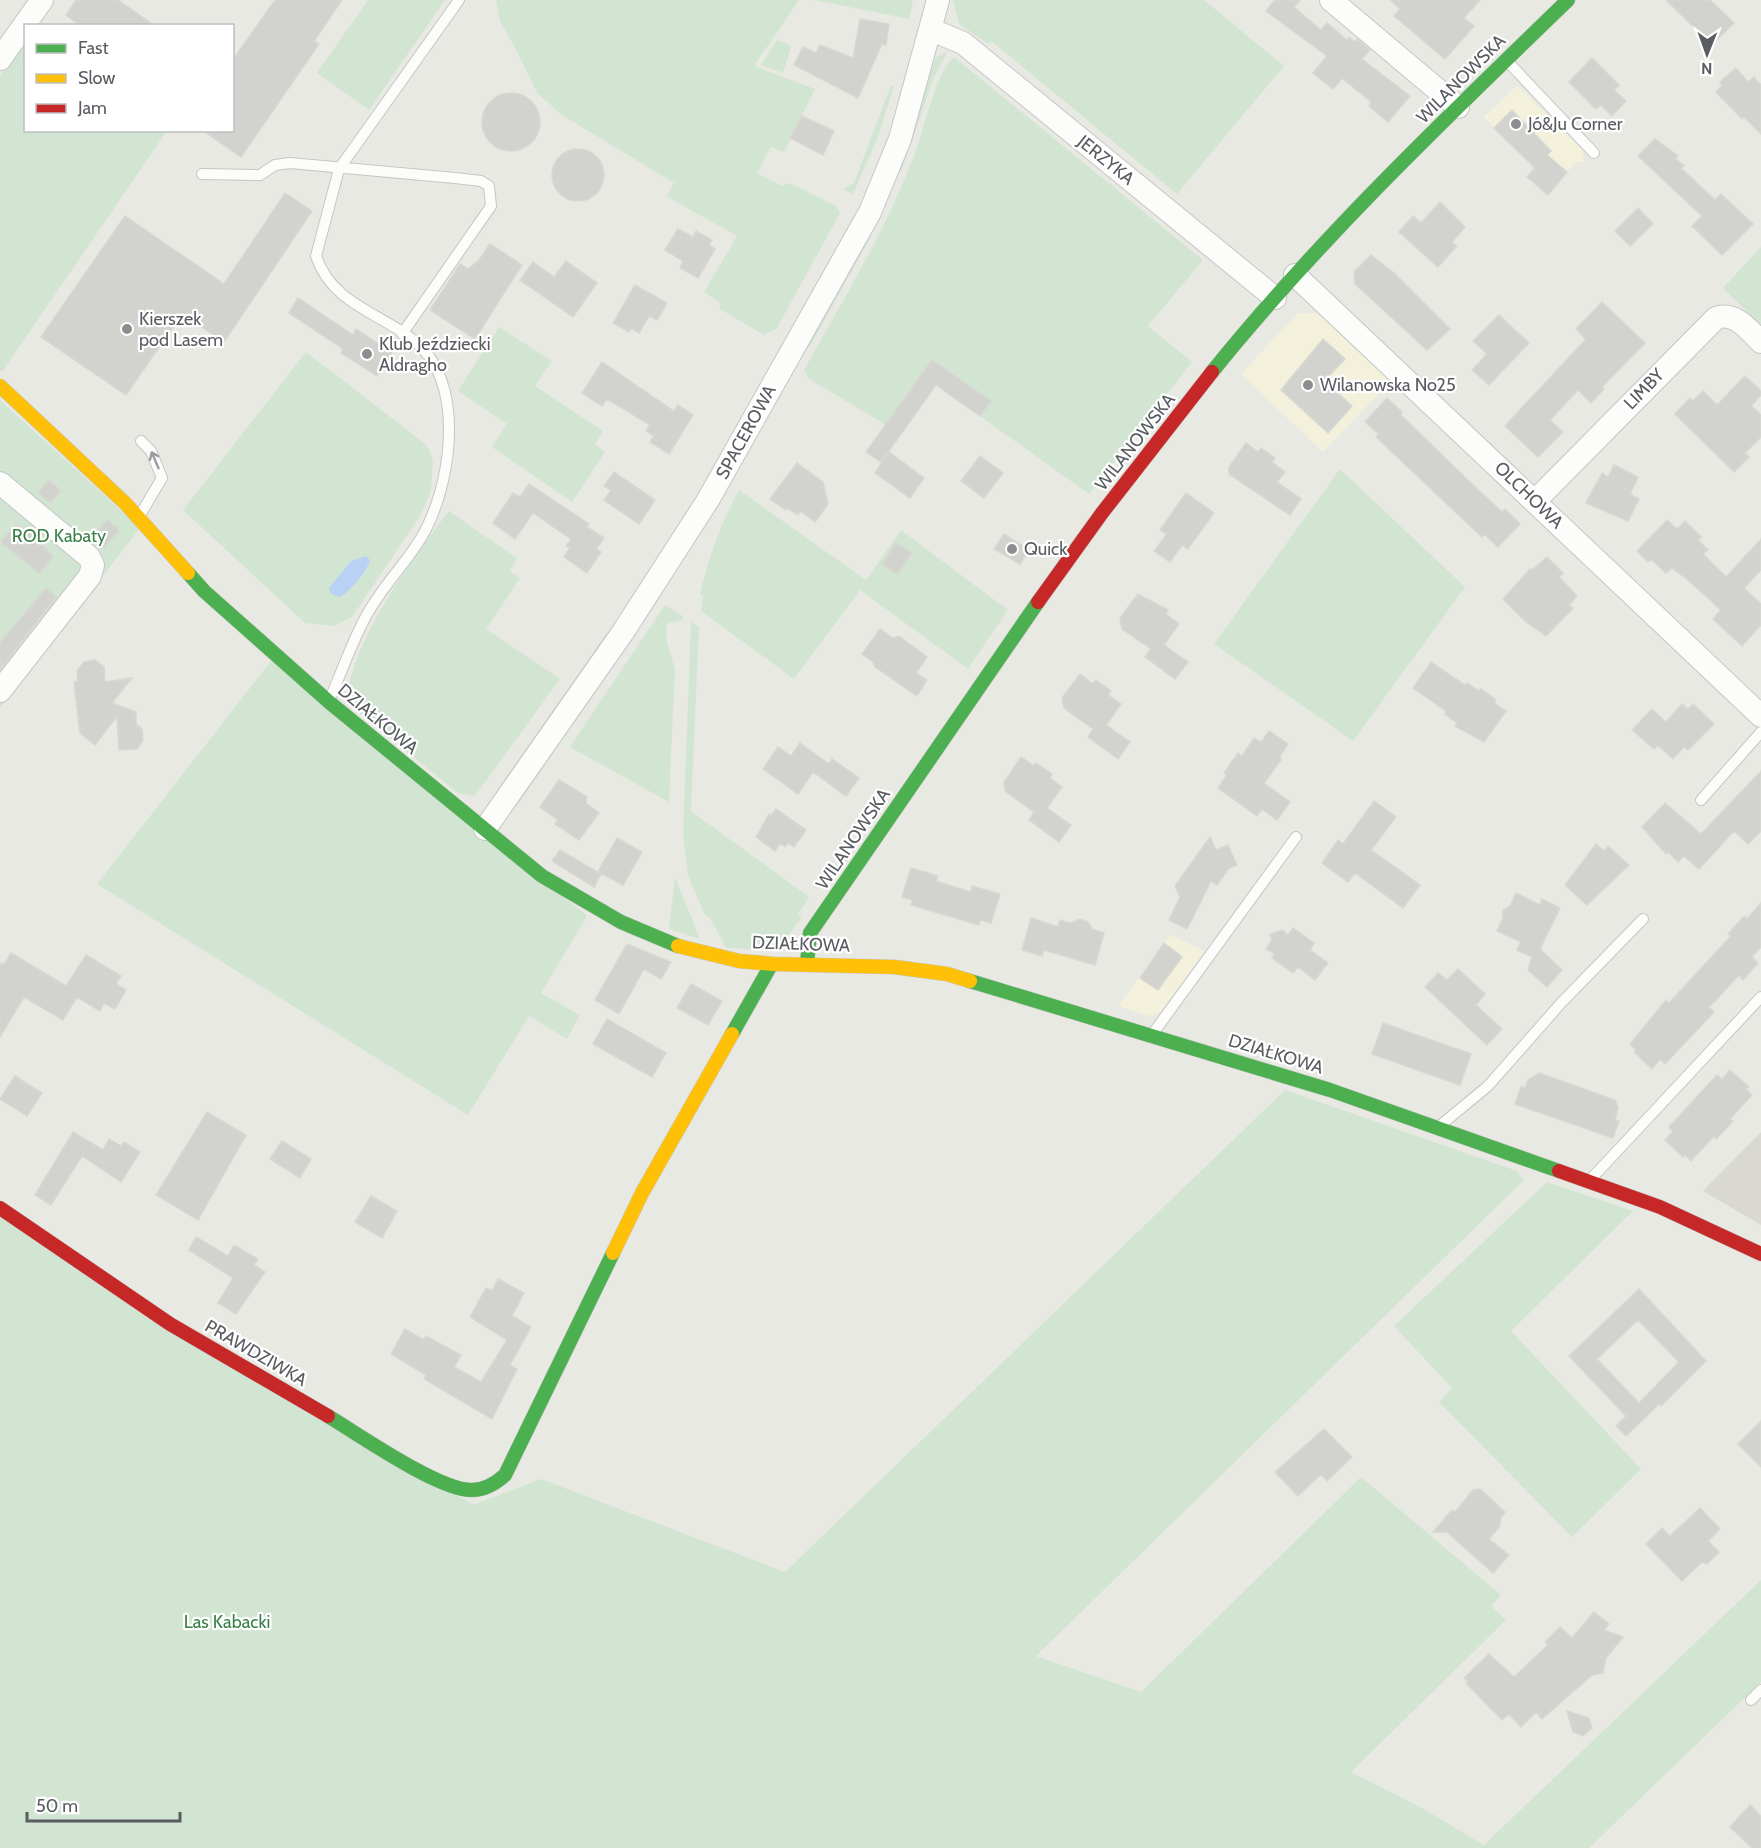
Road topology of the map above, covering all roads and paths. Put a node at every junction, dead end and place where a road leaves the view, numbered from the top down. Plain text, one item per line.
1 (459, 0) edge
2 (938, 0) edge
3 (1331, 0) edge
4 (1568, 0) edge
5 (932, 30) junction
6 (24, 31) edge
7 (0, 59) edge
8 (1506, 60) junction
9 (1458, 107) junction
10 (1594, 153) dead end
11 (339, 169) junction
12 (202, 174) dead end
13 (1295, 275) junction
14 (1275, 298) junction
15 (402, 334) junction
16 (1761, 342) edge
17 (0, 386) edge
18 (141, 441) dead end
19 (0, 483) edge
20 (1535, 501) junction
21 (138, 518) junction
22 (0, 691) edge
23 (329, 702) junction
24 (1761, 716) edge
25 (1761, 732) edge
26 (1701, 800) dead end
27 (485, 829) junction
28 (1296, 837) dead end
29 (1643, 919) dead end
30 (807, 963) junction
31 (771, 965) junction
32 (1761, 997) edge
33 (1152, 1035) junction
34 (1438, 1128) junction
35 (1589, 1181) junction
36 (0, 1208) edge
37 (1761, 1254) edge
38 (1761, 1690) edge
39 (1751, 1700) dead end

1 - 11 lane
2 - 5 street, SPACEROWA
3 - 9 street
4 - 8 street, WILANOWSKA
5 - 14 street, JERZYKA
5 - 27 street, SPACEROWA
6 - 7 street
8 - 9 street, WILANOWSKA
8 - 10 lane
9 - 13 street, WILANOWSKA
11 - 12 lane
11 - 15 lane
11 - 15 lane
13 - 14 street, WILANOWSKA
13 - 20 street, OLCHOWA
14 - 30 street, WILANOWSKA
15 - 23 lane
16 - 20 street, LIMBY
17 - 21 street, DZIAŁKOWA
21 -> 18 lane
19 - 22 street
20 - 24 street, OLCHOWA
21 - 23 street, DZIAŁKOWA
23 - 27 street, DZIAŁKOWA
25 - 26 lane
27 - 31 street, DZIAŁKOWA
28 - 33 lane
29 - 34 lane
30 - 31 street, DZIAŁKOWA
30 - 33 street, DZIAŁKOWA
31 - 36 street, PRAWDZIWKA
32 - 35 lane
33 - 34 street, DZIAŁKOWA
34 - 35 street, DZIAŁKOWA
35 - 37 street, DZIAŁKOWA
38 - 39 lane

